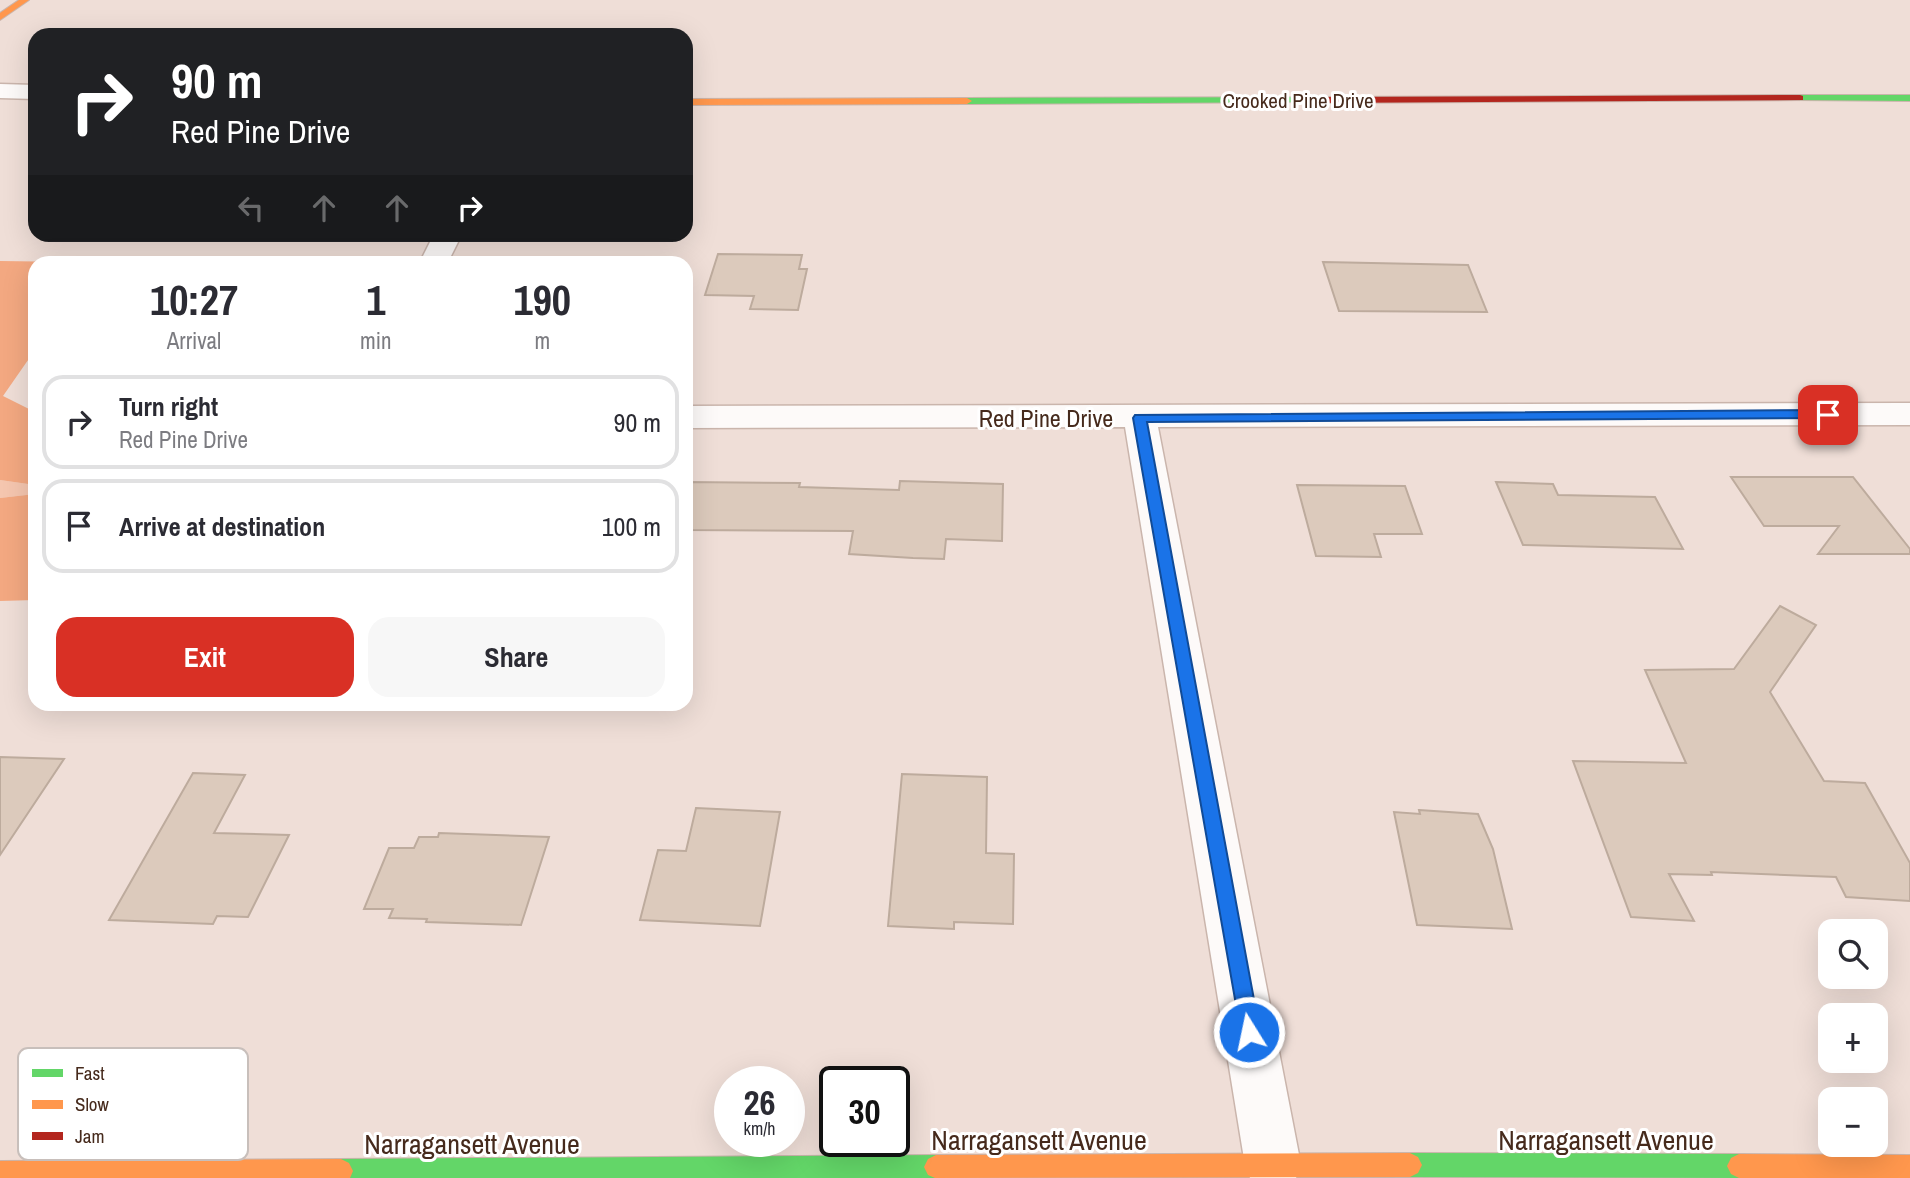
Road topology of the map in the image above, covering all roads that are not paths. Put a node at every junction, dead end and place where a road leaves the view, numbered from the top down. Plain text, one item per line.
1 (25, 0) edge
2 (0, 17) edge
3 (0, 91) edge
4 (28, 92) edge
5 (1910, 98) edge
6 (693, 102) edge
7 (1910, 414) edge
8 (693, 417) edge
9 (1140, 418) junction
10 (1273, 1165) junction
11 (1910, 1167) edge
12 (0, 1173) edge

1 - 2 street
3 - 4 street
5 - 6 street, Crooked Pine Drive
7 - 9 street, Red Pine Drive
8 - 9 street, Red Pine Drive
9 - 10 street
10 - 11 street, Narragansett Avenue
10 - 12 street, Narragansett Avenue

